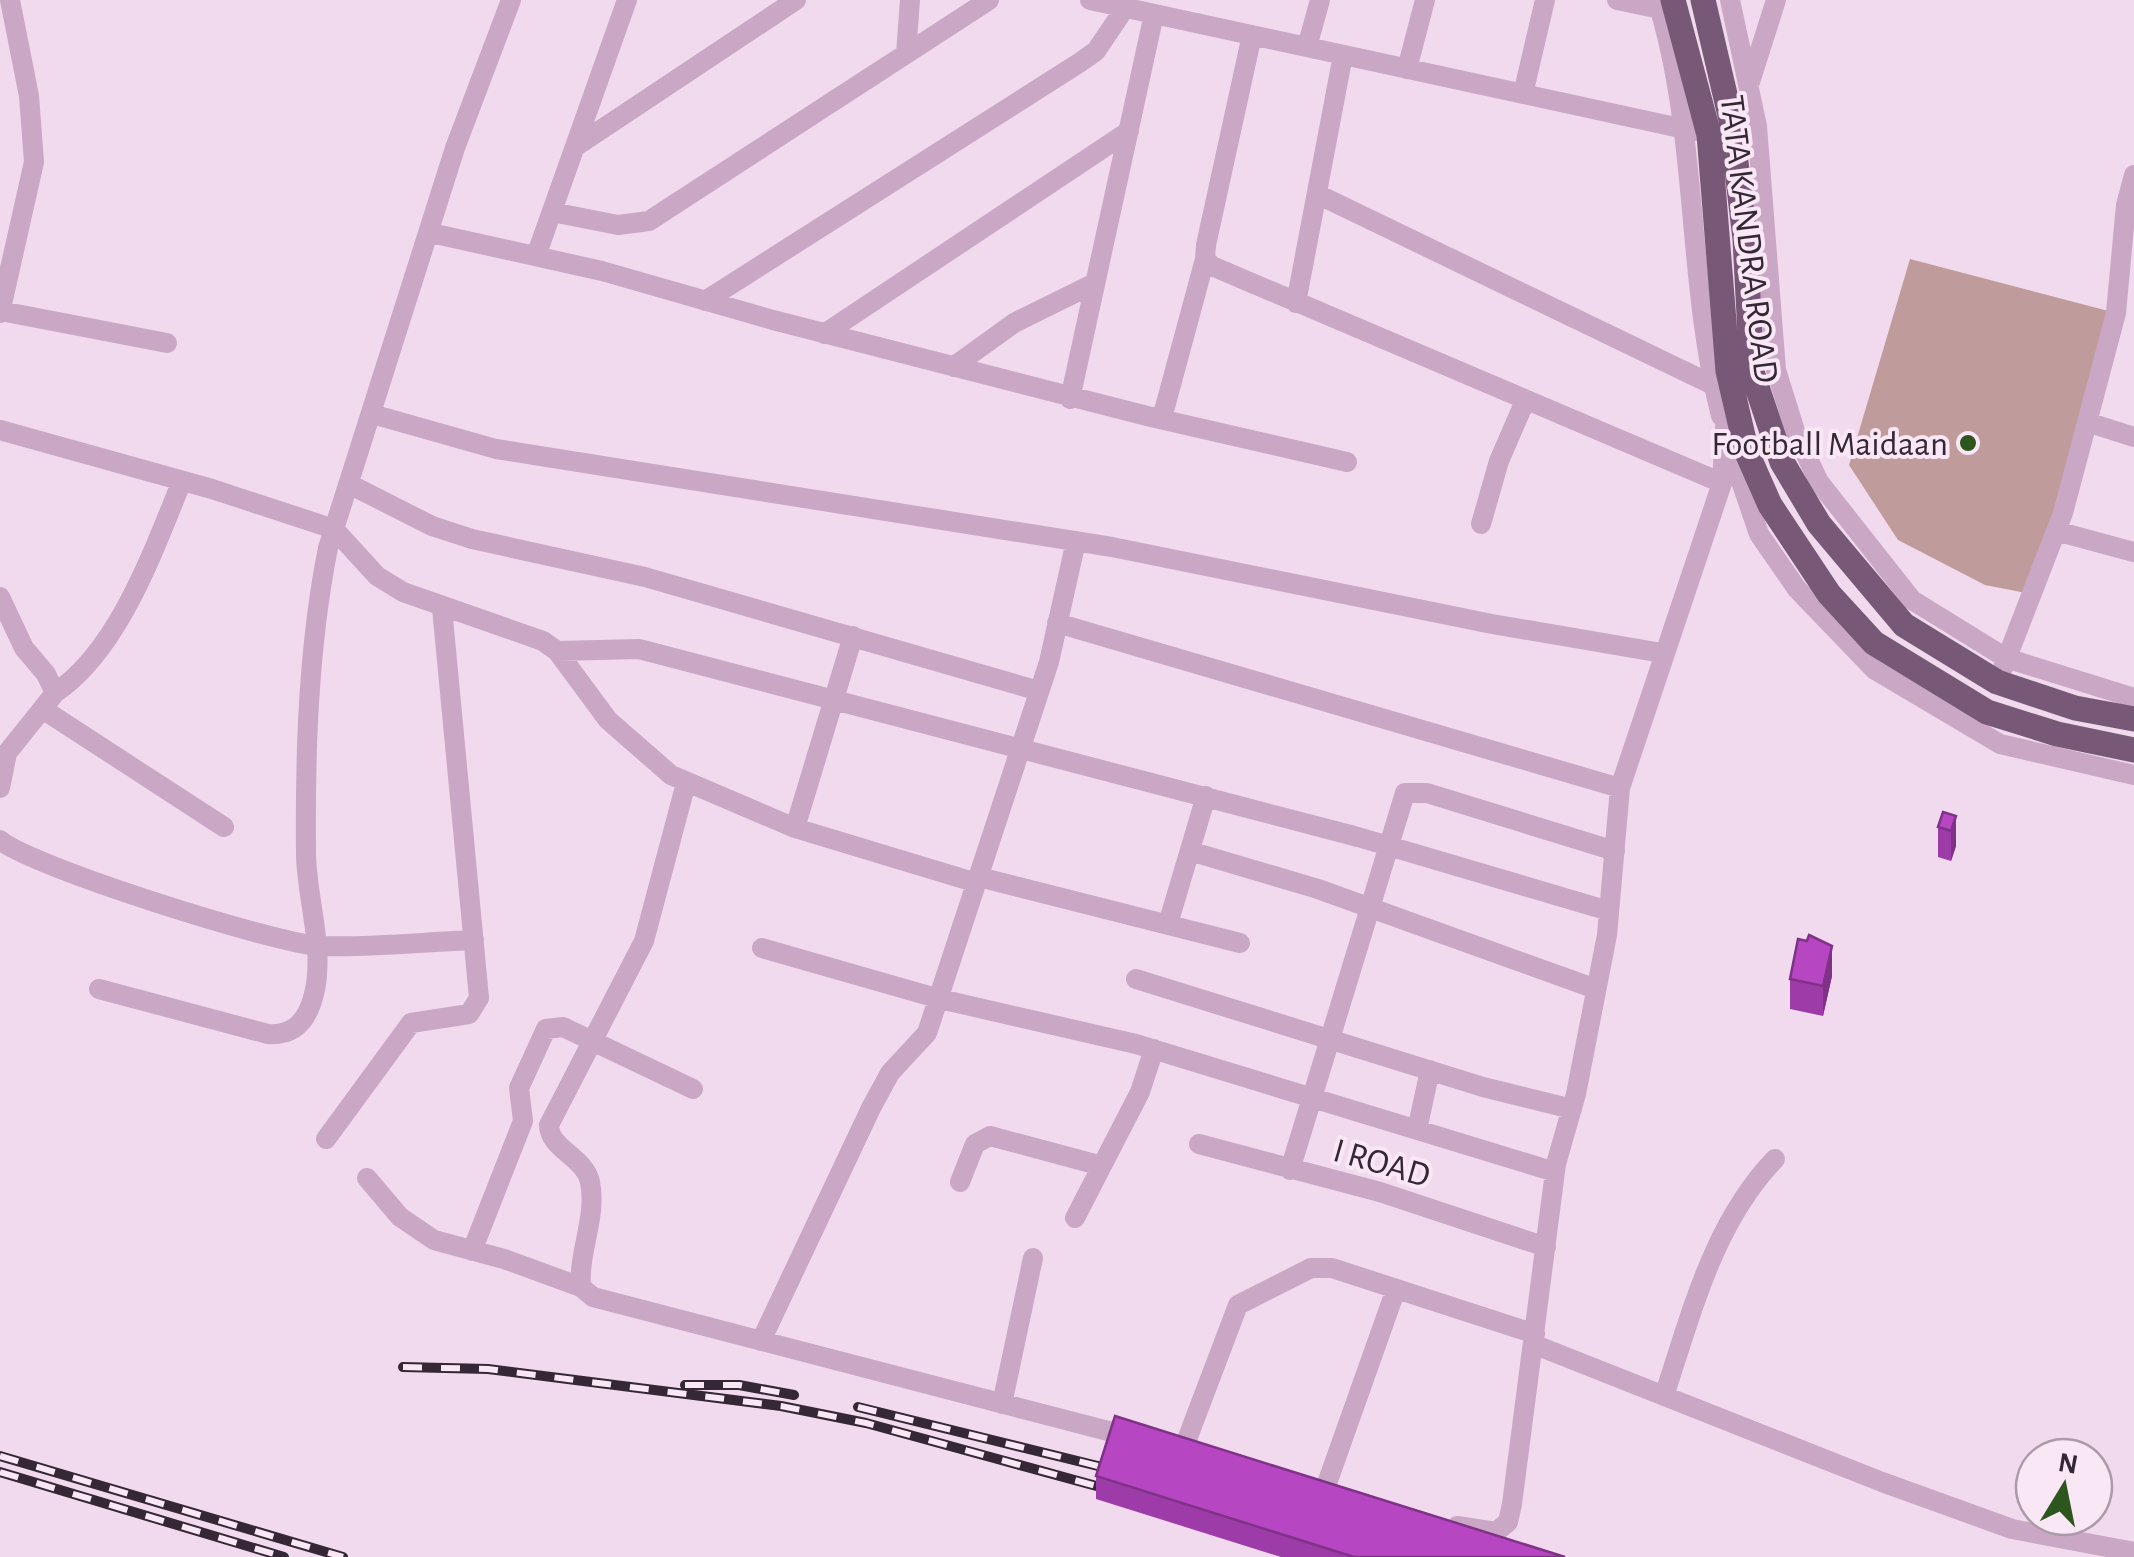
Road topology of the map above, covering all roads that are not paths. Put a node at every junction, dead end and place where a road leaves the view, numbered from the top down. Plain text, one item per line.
1 (10, 0) edge
2 (511, 0) edge
3 (627, 0) edge
4 (796, 0) edge
5 (910, 0) edge
6 (989, 0) edge
7 (1090, 0) edge
8 (1320, 0) edge
9 (1545, 0) edge
10 (1617, 0) edge
11 (1703, 0) edge
12 (1730, 0) edge
13 (1776, 0) edge
14 (1422, 1) edge
15 (1663, 3) edge
16 (1125, 8) junction
17 (1187, 10) edge
18 (1154, 14) junction
19 (1252, 35) junction
20 (1306, 47) junction
21 (906, 54) junction
22 (1343, 55) junction
23 (1407, 69) junction
24 (1750, 84) junction
25 (1524, 94) junction
26 (1731, 120) junction
27 (1128, 131) junction
28 (1696, 132) junction
29 (575, 147) junction
30 (2134, 174) edge
31 (1317, 194) junction
32 (552, 212) junction
33 (431, 233) junction
34 (536, 256) junction
35 (1205, 259) junction
36 (1095, 283) junction
37 (706, 300) junction
38 (1296, 303) junction
39 (0, 312) edge
40 (2125, 315) edge
41 (824, 334) junction
42 (166, 342) dead end
43 (953, 367) junction
44 (1721, 378) junction
45 (1070, 398) junction
46 (1525, 401) junction
47 (372, 414) junction
48 (1151, 418) junction
49 (2087, 422) junction
50 (0, 430) edge
51 (1725, 434) junction
52 (2134, 437) edge
53 (1347, 462) dead end
54 (182, 481) junction
55 (1722, 483) junction
56 (349, 484) junction
57 (1481, 524) dead end
58 (334, 529) junction
59 (2056, 531) junction
60 (1076, 541) junction
61 (2134, 552) edge
62 (0, 598) edge
63 (442, 608) junction
64 (1057, 623) junction
65 (854, 636) junction
66 (556, 651) junction
67 (1662, 654) junction
68 (2002, 670) junction
69 (1040, 691) junction
70 (2134, 698) edge
71 (49, 702) junction
72 (835, 702) junction
73 (2134, 719) edge
74 (1981, 722) junction
75 (1020, 750) junction
76 (2134, 750) edge
77 (1, 765) edge
78 (2134, 775) edge
79 (686, 782) junction
80 (0, 788) edge
81 (1620, 788) junction
82 (1206, 796) junction
83 (224, 828) dead end
84 (795, 828) junction
85 (0, 840) edge
86 (1387, 846) junction
87 (1614, 851) junction
88 (1192, 852) junction
89 (978, 880) junction
90 (1373, 908) junction
91 (1609, 911) junction
92 (1168, 924) junction
93 (474, 940) junction
94 (1240, 943) dead end
95 (316, 946) junction
96 (762, 948) dead end
97 (1136, 980) dead end
98 (99, 988) dead end
99 (1596, 990) junction
100 (940, 999) junction
101 (1329, 1039) junction
102 (592, 1042) junction
103 (1154, 1050) junction
104 (1430, 1070) junction
105 (693, 1089) dead end
106 (1312, 1098) junction
107 (1572, 1109) junction
108 (1417, 1130) junction
109 (326, 1139) dead end
110 (1198, 1144) dead end
111 (1775, 1159) dead end
112 (1102, 1166) junction
113 (1290, 1170) junction
114 (1555, 1172) junction
115 (367, 1178) dead end
116 (960, 1182) dead end
117 (1074, 1218) dead end
118 (1546, 1247) junction
119 (472, 1251) junction
120 (1033, 1258) dead end
121 (581, 1287) junction
122 (1396, 1289) junction
123 (1534, 1339) junction
124 (761, 1340) junction
125 (1664, 1396) junction
126 (1002, 1404) junction
127 (1325, 1489) edge
128 (1432, 1519) edge
129 (2134, 1552) edge

1 - 39 street
2 - 33 street
3 - 29 street
4 - 29 street
5 - 21 street
6 - 21 street
7 - 16 street
8 - 20 street
9 - 25 street
10 - 15 street
11 - 26 main road, TATA KANDRA ROAD
12 - 24 street
13 - 24 street
14 - 23 street
15 - 28 main road, TATA KANDRA ROAD
16 - 18 street
16 - 37 street
17 - 18 street
17 - 19 street
18 - 27 street
19 - 20 street
19 - 35 street
20 - 22 street
21 - 32 street
22 - 23 street
22 - 31 street
23 - 25 street
24 - 26 street
24 - 68 street
25 - 28 street
26 - 28 street
26 - 68 main road, TATA KANDRA ROAD
27 - 36 street
27 - 41 street
28 - 44 main road, TATA KANDRA ROAD
29 - 32 street
30 - 40 street
31 - 38 street
31 - 44 street
32 - 34 street
33 - 34 street
33 - 47 street
34 - 37 street
35 - 38 street
35 - 48 street
36 - 43 street
36 - 45 street
37 - 41 street
38 - 46 street
39 - 42 street
40 - 49 street
41 - 43 street
43 - 45 street
44 - 51 street
44 - 74 main road, TATA KANDRA ROAD
45 - 48 street
46 - 55 street
46 - 57 street
47 - 56 street
47 - 60 street
48 - 53 street
49 - 52 street
49 - 59 street
50 - 54 street
51 - 55 street
51 - 74 street
54 - 58 street
54 - 71 street
55 - 67 street
56 - 58 street
56 - 65 street
58 - 63 street
58 - 95 street
59 - 61 street
59 - 68 street
60 - 64 street
60 - 67 street
62 - 71 street
63 - 66 street
63 - 93 street
64 - 69 street
64 - 81 street
65 - 69 street
65 - 72 street
66 - 72 street
66 - 79 street
67 - 81 street
68 - 70 street
68 - 73 main road, TATA KANDRA ROAD
69 - 75 street
71 - 77 street
71 - 83 street
72 - 75 street
72 - 84 street
74 - 76 main road, TATA KANDRA ROAD
74 - 78 street
75 - 82 street
75 - 89 street
77 - 80 street
79 - 84 street
79 - 102 street
81 - 87 street
82 - 86 street
82 - 88 street
84 - 89 street
85 - 95 street
86 - 87 street
86 - 90 street
86 - 91 street
87 - 91 street
88 - 90 street
88 - 92 street
89 - 92 street
89 - 100 street
90 - 99 street
90 - 101 street
91 - 99 street
92 - 94 street
93 - 95 street
93 - 109 street
95 - 98 street
96 - 100 street
97 - 101 street
99 - 107 street
100 - 103 street
100 - 124 street
101 - 104 street
101 - 106 street
102 - 105 street
102 - 119 street
102 - 121 street
103 - 106 street
103 - 112 street
104 - 107 street
104 - 108 street
106 - 108 street
106 - 113 street
107 - 114 street
108 - 114 street
110 - 113 street, I ROAD
111 - 125 street
112 - 116 street
112 - 117 street
113 - 118 street, I ROAD
114 - 118 street
115 - 119 street
118 - 123 street
119 - 121 street
120 - 126 street
121 - 124 street
122 - 123 street
122 - 126 street
122 - 127 street
123 - 125 street
123 - 128 street
124 - 126 street
125 - 129 street

